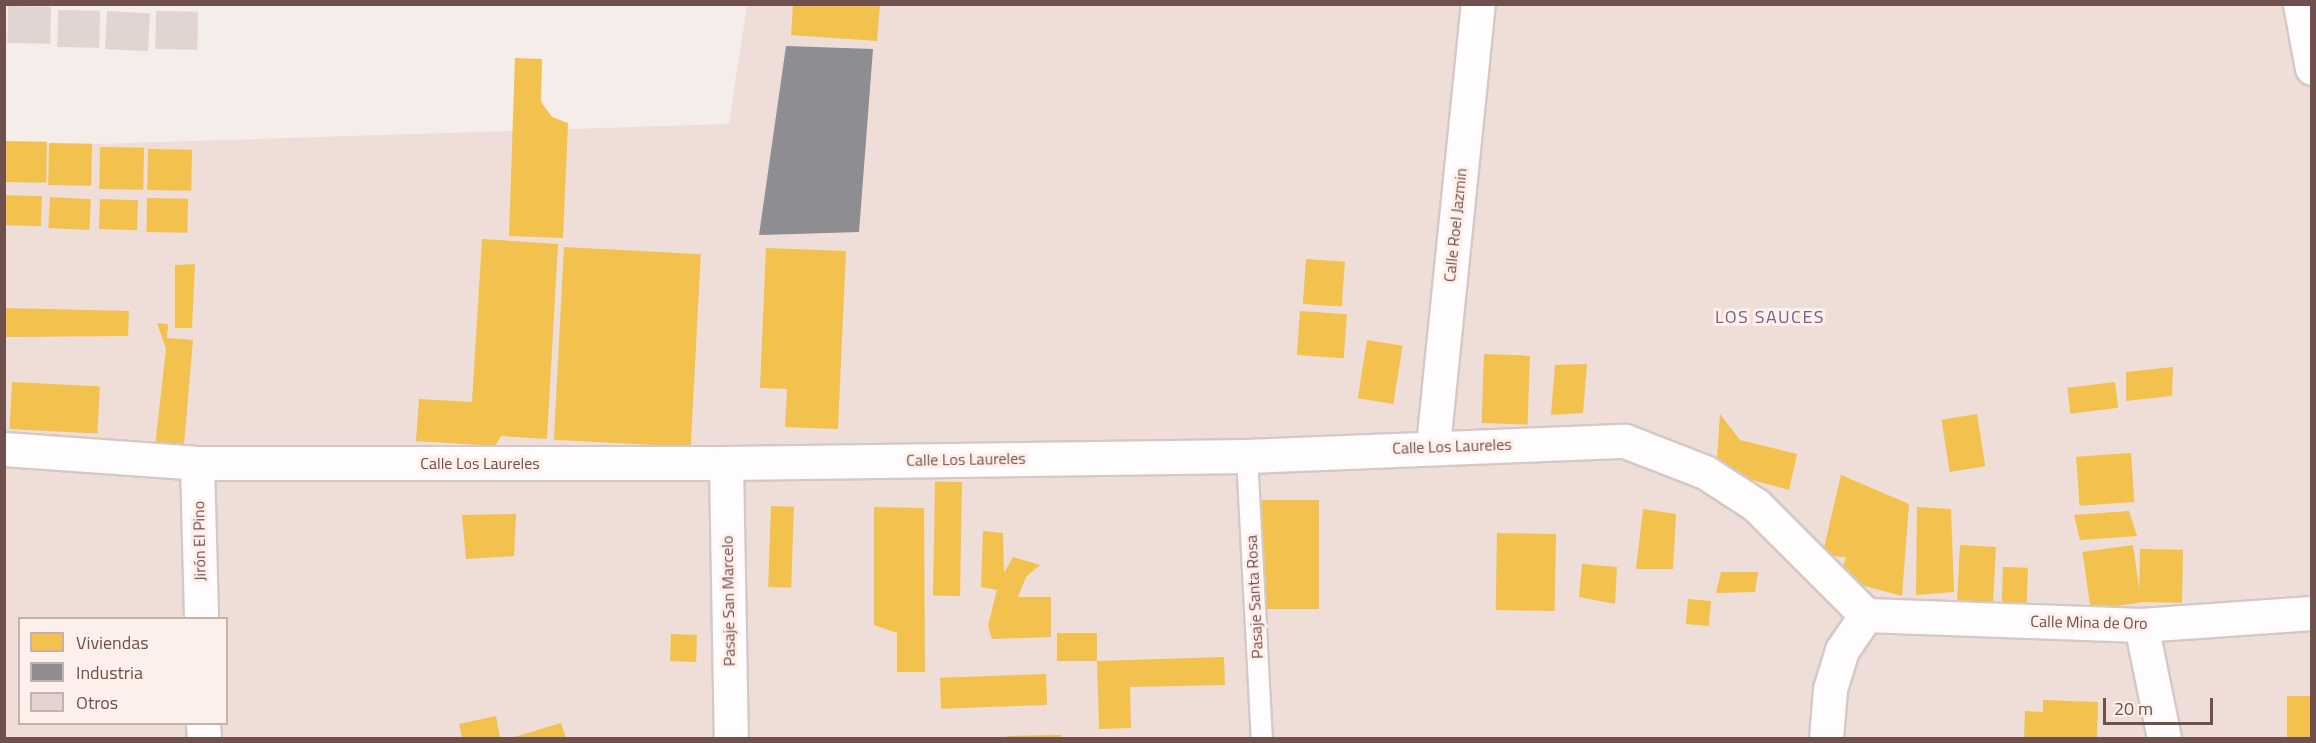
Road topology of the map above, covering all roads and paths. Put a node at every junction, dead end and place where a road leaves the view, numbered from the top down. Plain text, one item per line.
1 (1478, 4) edge
2 (2300, 4) edge
3 (2312, 68) edge
4 (1433, 445) junction
5 (4, 448) edge
6 (1246, 456) junction
7 (197, 463) junction
8 (726, 463) junction
9 (2311, 607) edge
10 (1866, 615) junction
11 (201, 617) edge
12 (2141, 625) junction
13 (731, 738) edge
14 (1262, 738) edge
15 (1826, 738) edge
16 (2164, 738) edge

1 - 4 street, Calle Roel Jazmin
2 - 3 street
4 - 6 street, Calle Los Laureles
4 - 10 street, Calle Los Laureles
5 - 7 street, Calle Los Laureles
6 - 8 street, Calle Los Laureles
6 - 14 lane, Pasaje Santa Rosa
7 - 8 street, Calle Los Laureles
7 - 11 street, Jirón El Pino
8 - 13 street, Pasaje San Marcelo
9 - 12 street, Calle Mina de Oro
10 - 12 street, Calle Mina de Oro
10 - 15 street
12 - 16 street

